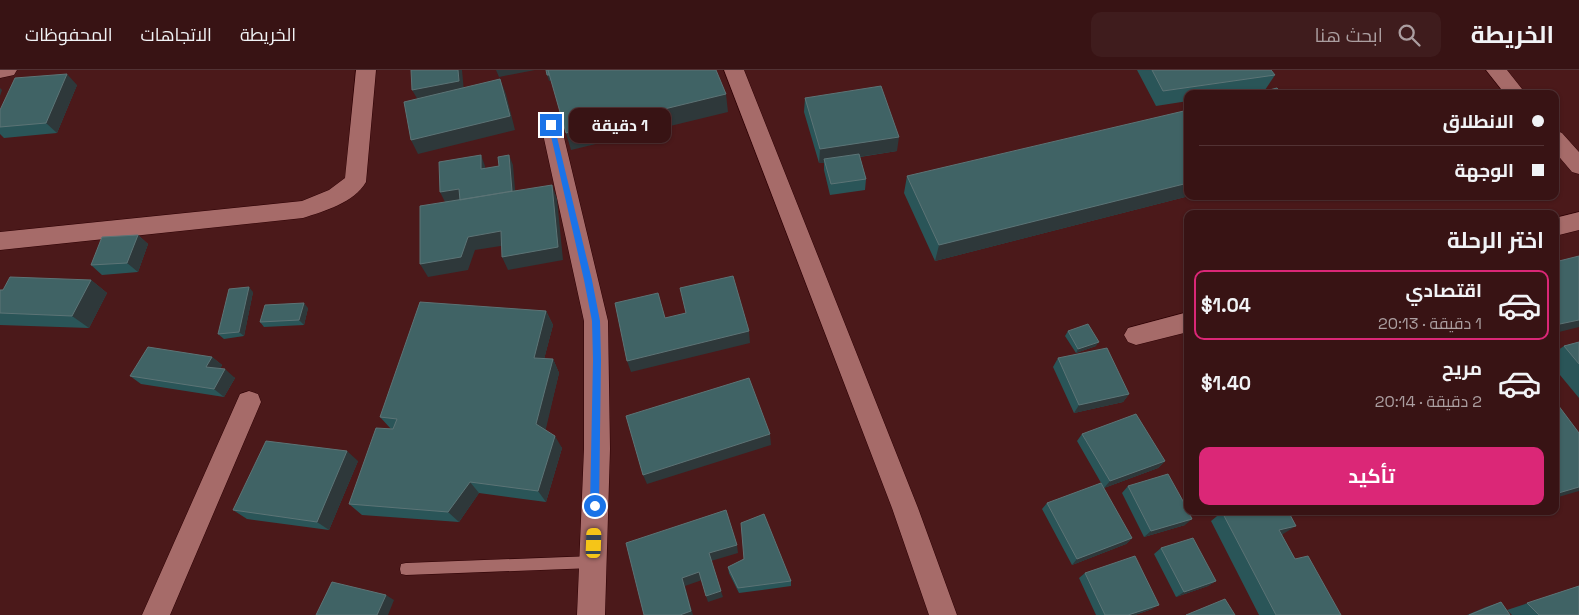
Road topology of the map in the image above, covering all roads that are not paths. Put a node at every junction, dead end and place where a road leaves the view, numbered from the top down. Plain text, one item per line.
1 (7, 70) edge
2 (366, 70) edge
3 (734, 70) edge
4 (1496, 70) edge
5 (0, 71) edge
6 (1513, 90) edge
7 (551, 125) dead end
8 (1559, 143) edge
9 (1579, 166) edge
10 (1579, 221) edge
11 (1559, 226) edge
12 (0, 241) edge
13 (1184, 323) edge
14 (1136, 336) dead end
15 (248, 402) dead end
16 (593, 562) junction
17 (406, 569) dead end
18 (156, 615) edge
19 (591, 615) edge
20 (943, 615) edge

1 - 5 street
2 - 12 street
3 - 20 street
4 - 6 street
7 - 16 street
8 - 9 street
10 - 11 street
13 - 14 street
15 - 18 street
16 - 17 lane
16 - 19 street

